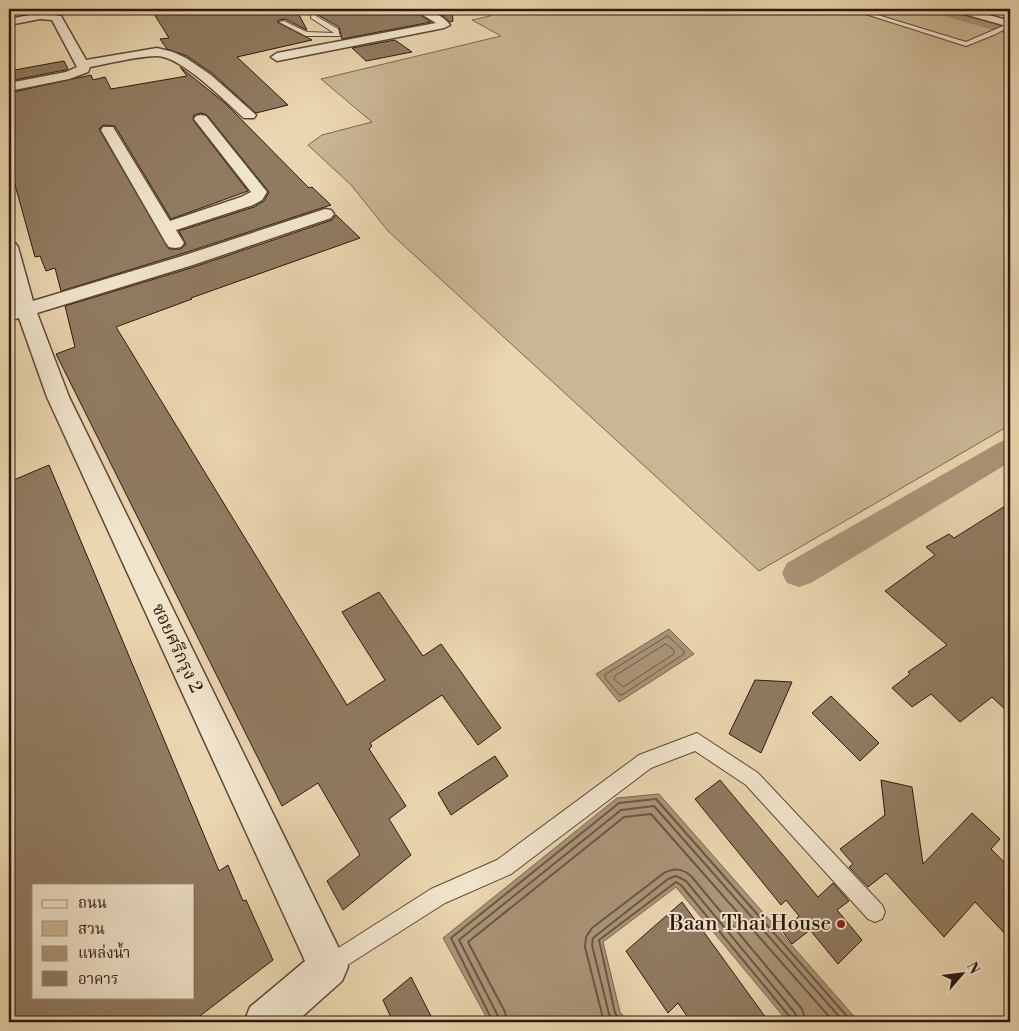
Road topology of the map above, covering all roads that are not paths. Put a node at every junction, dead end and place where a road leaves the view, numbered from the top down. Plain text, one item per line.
1 (418, 9) edge
2 (853, 9) edge
3 (957, 9) edge
4 (314, 12) dead end
5 (9, 22) edge
6 (282, 22) dead end
7 (1010, 24) edge
8 (338, 35) junction
9 (347, 44) junction
10 (277, 57) dead end
11 (84, 64) junction
12 (9, 87) edge
13 (249, 115) dead end
14 (201, 119) dead end
15 (108, 130) dead end
16 (325, 214) dead end
17 (166, 228) junction
18 (9, 247) edge
19 (186, 261) junction
20 (17, 313) edge
21 (875, 912) dead end
22 (328, 966) junction
23 (265, 1022) edge

1 - 9 street
2 - 7 lane
3 - 7 street
4 - 8 lane
5 - 11 street
6 - 8 lane
8 - 9 lane
9 - 10 street
11 - 12 street
11 - 13 street
14 - 17 street
15 - 17 street
16 - 19 street
17 - 19 street
18 - 20 street, ซอยศรีกรุง 2
19 - 20 street
20 - 22 street, ซอยศรีกรุง 2
21 - 22 lane
22 - 23 street

